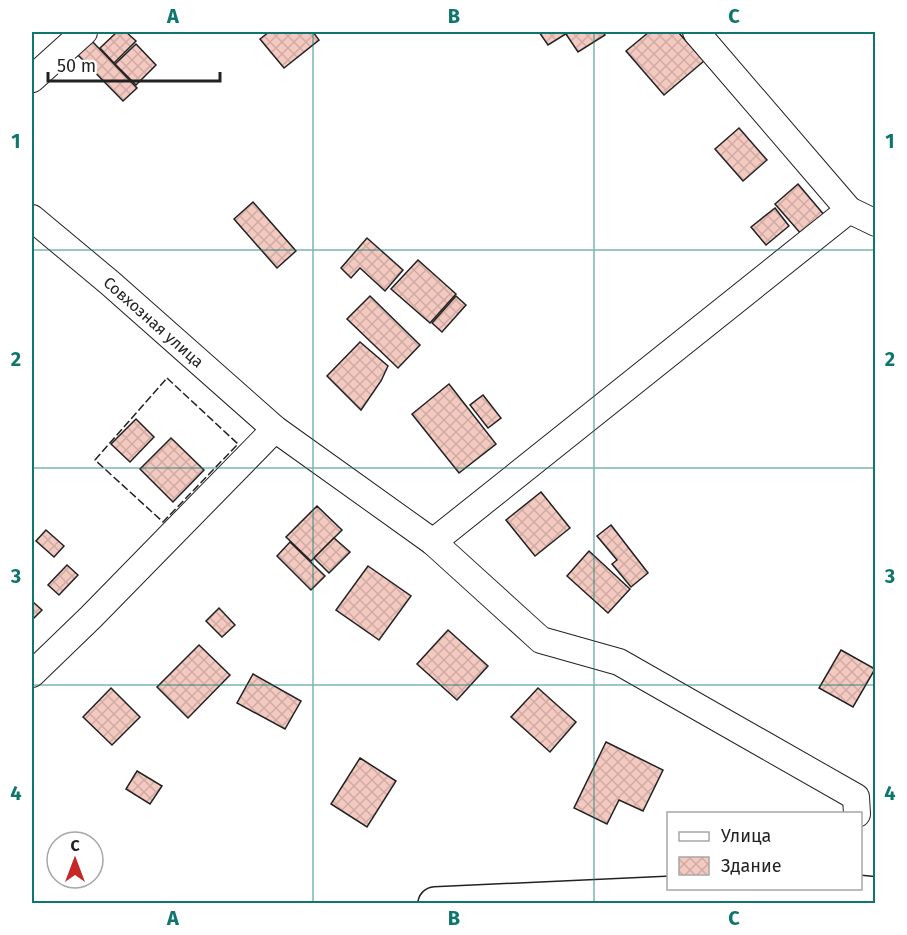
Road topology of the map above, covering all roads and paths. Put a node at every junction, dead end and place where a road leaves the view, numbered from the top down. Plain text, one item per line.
1 (84, 32) edge
2 (696, 32) edge
3 (32, 79) edge
4 (849, 210) junction
5 (32, 218) edge
6 (876, 224) edge
7 (275, 429) junction
8 (433, 542) junction
9 (32, 674) edge
10 (857, 812) edge
11 (804, 890) edge
12 (743, 897) edge
13 (435, 903) edge

1 - 3 street
2 - 4 street
4 - 6 street
4 - 8 street
5 - 7 street, Совхозная улица
7 - 8 street, Совхозная улица
7 - 9 street
8 - 10 street, Совхозная улица
11 - 12 main road
12 - 13 main road

